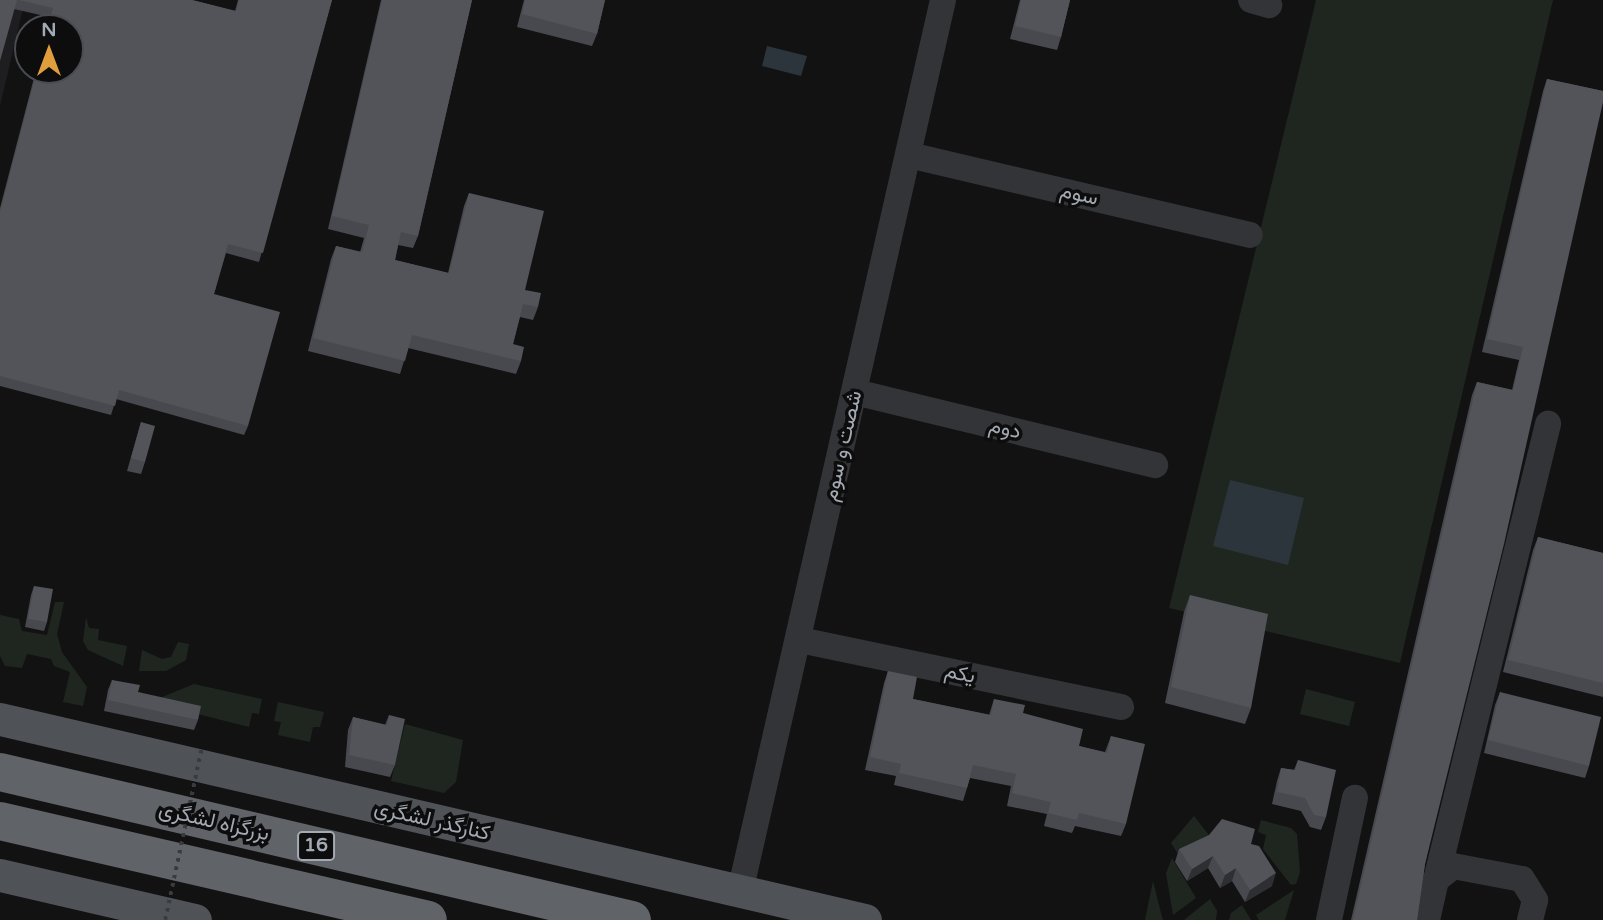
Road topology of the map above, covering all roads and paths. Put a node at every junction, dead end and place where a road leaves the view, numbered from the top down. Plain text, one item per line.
1 (943, 0) edge
2 (909, 155) junction
3 (1250, 235) dead end
4 (855, 392) junction
5 (1548, 424) dead end
6 (1155, 465) dead end
7 (800, 640) junction
8 (1121, 707) dead end
9 (0, 719) edge
10 (202, 746) dead end
11 (0, 772) edge
12 (1355, 798) dead end
13 (0, 821) edge
14 (0, 875) edge
15 (1436, 880) junction
16 (740, 892) junction
17 (165, 920) edge
18 (195, 920) edge
19 (428, 920) edge
20 (632, 920) edge
21 (865, 920) edge
22 (1329, 920) edge
23 (1427, 920) edge
24 (1530, 920) edge

1 - 2 street, شصت و سوم
2 - 3 street, سوم
2 - 4 street, شصت و سوم
4 - 6 street, دوم
4 - 7 street, شصت و سوم
5 - 15 street
7 - 8 street, یکم
7 - 16 street, شصت و سوم
9 - 16 main road, کنارگذر لشگری
10 - 17 path, bridge
11 - 20 highway, بزرگراه لشگری / 16
12 - 22 street
13 - 19 highway, 16
14 - 18 main road
15 - 23 street
15 - 24 street
16 - 21 main road, کنارگذر لشگری

